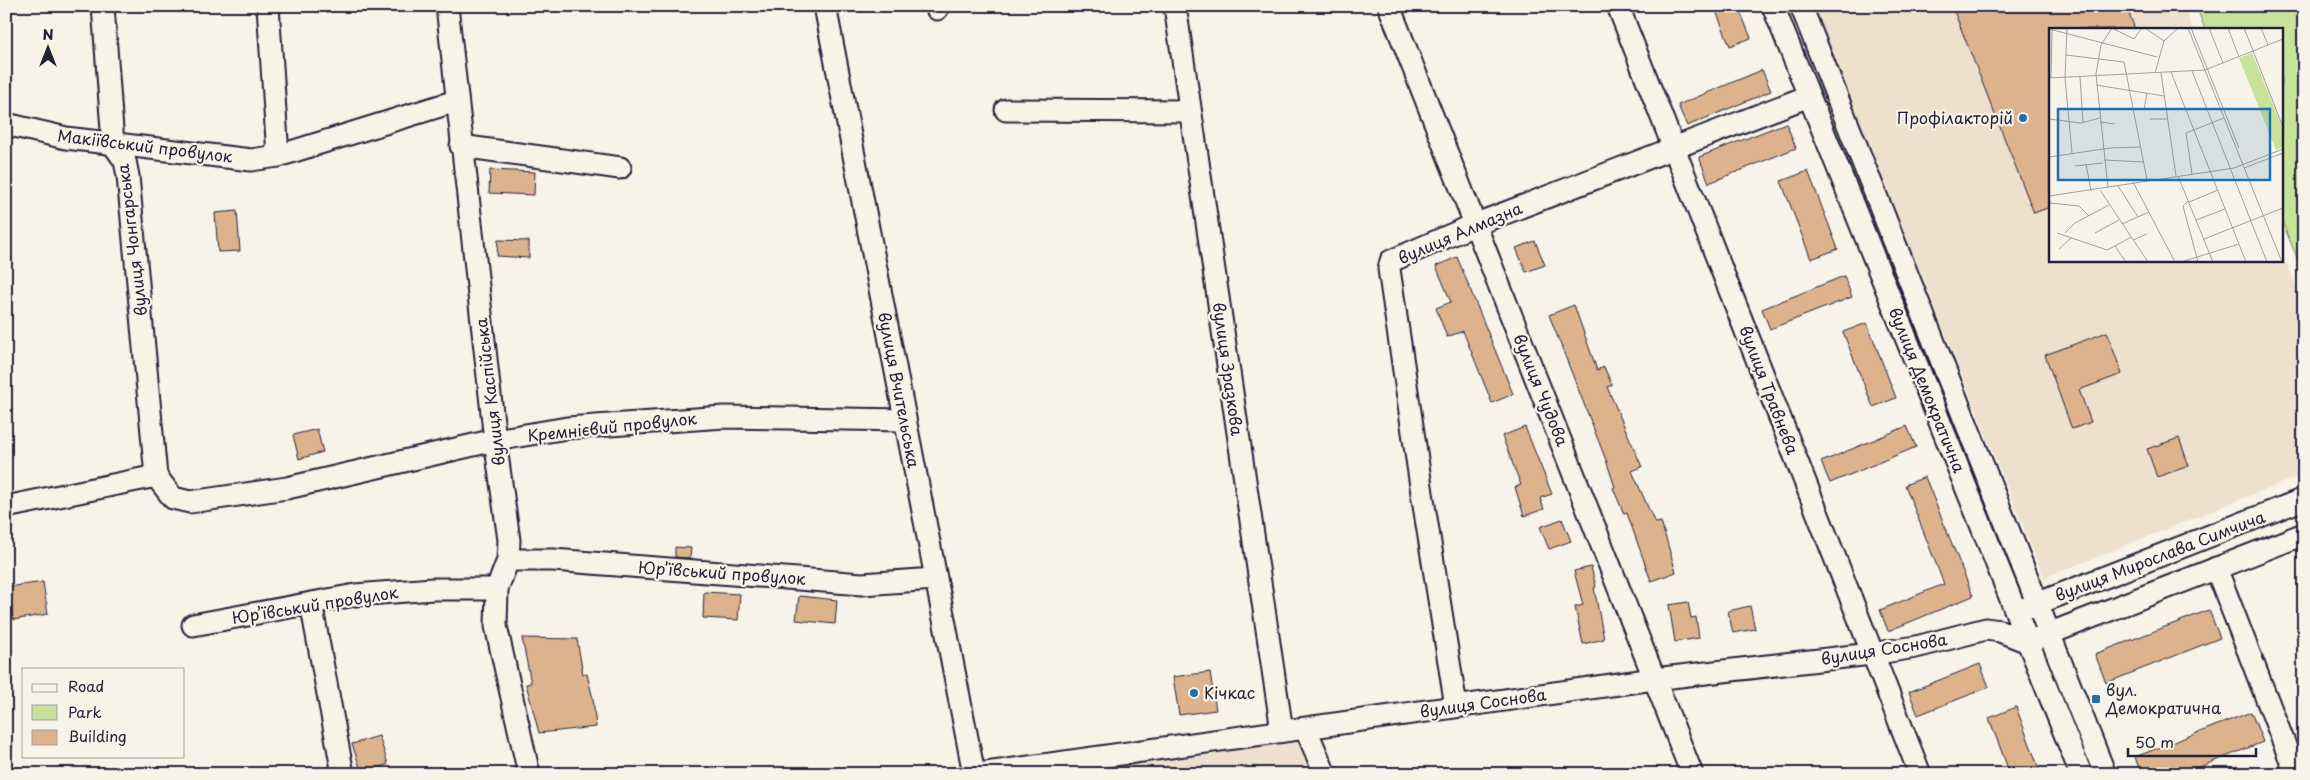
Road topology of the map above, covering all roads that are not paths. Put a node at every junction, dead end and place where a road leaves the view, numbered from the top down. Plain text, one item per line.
1 (103, 6) edge
2 (268, 6) edge
3 (447, 6) edge
4 (825, 6) edge
5 (1175, 6) edge
6 (1389, 6) edge
7 (1618, 6) edge
8 (1773, 6) edge
9 (1801, 6) edge
10 (1809, 96) junction
11 (456, 102) junction
12 (1006, 110) dead end
13 (1190, 111) junction
14 (6, 124) edge
15 (113, 144) junction
16 (461, 146) junction
17 (1675, 148) junction
18 (278, 156) junction
19 (620, 168) dead end
20 (1474, 225) junction
21 (905, 420) junction
22 (494, 440) junction
23 (156, 476) junction
24 (2304, 500) edge
25 (6, 508) edge
26 (2304, 534) edge
27 (508, 560) junction
28 (2216, 568) junction
29 (935, 579) junction
30 (497, 589) junction
31 (311, 603) junction
32 (2038, 604) junction
33 (2016, 612) junction
34 (193, 625) dead end
35 (1986, 630) junction
36 (2049, 634) junction
37 (2028, 642) junction
38 (1872, 654) junction
39 (1654, 679) junction
40 (1456, 706) junction
41 (1306, 729) junction
42 (1282, 731) junction
43 (342, 774) edge
44 (529, 774) edge
45 (974, 774) edge
46 (979, 774) edge
47 (1325, 774) edge
48 (1692, 774) edge
49 (1920, 774) edge
50 (2081, 774) edge
51 (2105, 774) edge
52 (2296, 774) edge

1 - 15 street, вулиця Чонгарська
2 - 18 street
3 - 11 street, вулиця Каспійська
4 - 21 street, вулиця Вчительська
5 - 13 street, вулиця Зразкова
6 - 20 street, вулиця Чудова
7 - 17 street, вулиця Травнева
8 - 10 street, вулиця Демократична
9 - 32 street, вулиця Демократична
10 - 17 street, вулиця Алмазна
10 - 33 street, вулиця Демократична
11 - 16 street, вулиця Каспійська
11 - 18 street, Макіївський провулок
12 - 13 street
13 - 42 street, вулиця Зразкова
14 - 15 street, Макіївський провулок
15 - 18 street, Макіївський провулок
15 - 23 street, вулиця Чонгарська
16 - 19 street
16 - 22 street, вулиця Каспійська
17 - 20 street, вулиця Алмазна
17 - 38 street, вулиця Травнева
20 - 39 street, вулиця Чудова
20 - 40 street, вулиця Алмазна
21 - 22 street, Кремнієвий провулок
21 - 29 street, вулиця Вчительська
22 - 23 street, Кремнієвий провулок
22 - 27 street, вулиця Каспійська
23 - 25 street
24 - 32 street, вулиця Мирослава Симчича
26 - 28 street, вулиця Мирослава Симчича
27 - 29 street, Юр’ївський провулок
27 - 30 street, вулиця Каспійська
28 - 36 street, вулиця Мирослава Симчича
28 - 52 street
29 - 45 street, вулиця Вчительська
30 - 31 street, Юр’ївський провулок
30 - 44 street, вулиця Каспійська
31 - 34 street, Юр’ївський провулок
31 - 43 street
32 - 33 street, вулиця Мирослава Симчича
32 - 36 street, вулиця Демократична
33 - 35 street, вулиця Мирослава Симчича
33 - 37 street, вулиця Демократична
35 - 37 street
35 - 38 street, вулиця Соснова
36 - 37 street, вулиця Мирослава Симчича
36 - 51 street, вулиця Демократична
37 - 50 street, вулиця Демократична
38 - 39 street, вулиця Соснова
38 - 49 street, вулиця Травнева
39 - 40 street, вулиця Соснова
39 - 48 street, вулиця Чудова
40 - 41 street, вулиця Соснова
41 - 42 street, вулиця Соснова
41 - 47 street
42 - 46 street, вулиця Соснова

